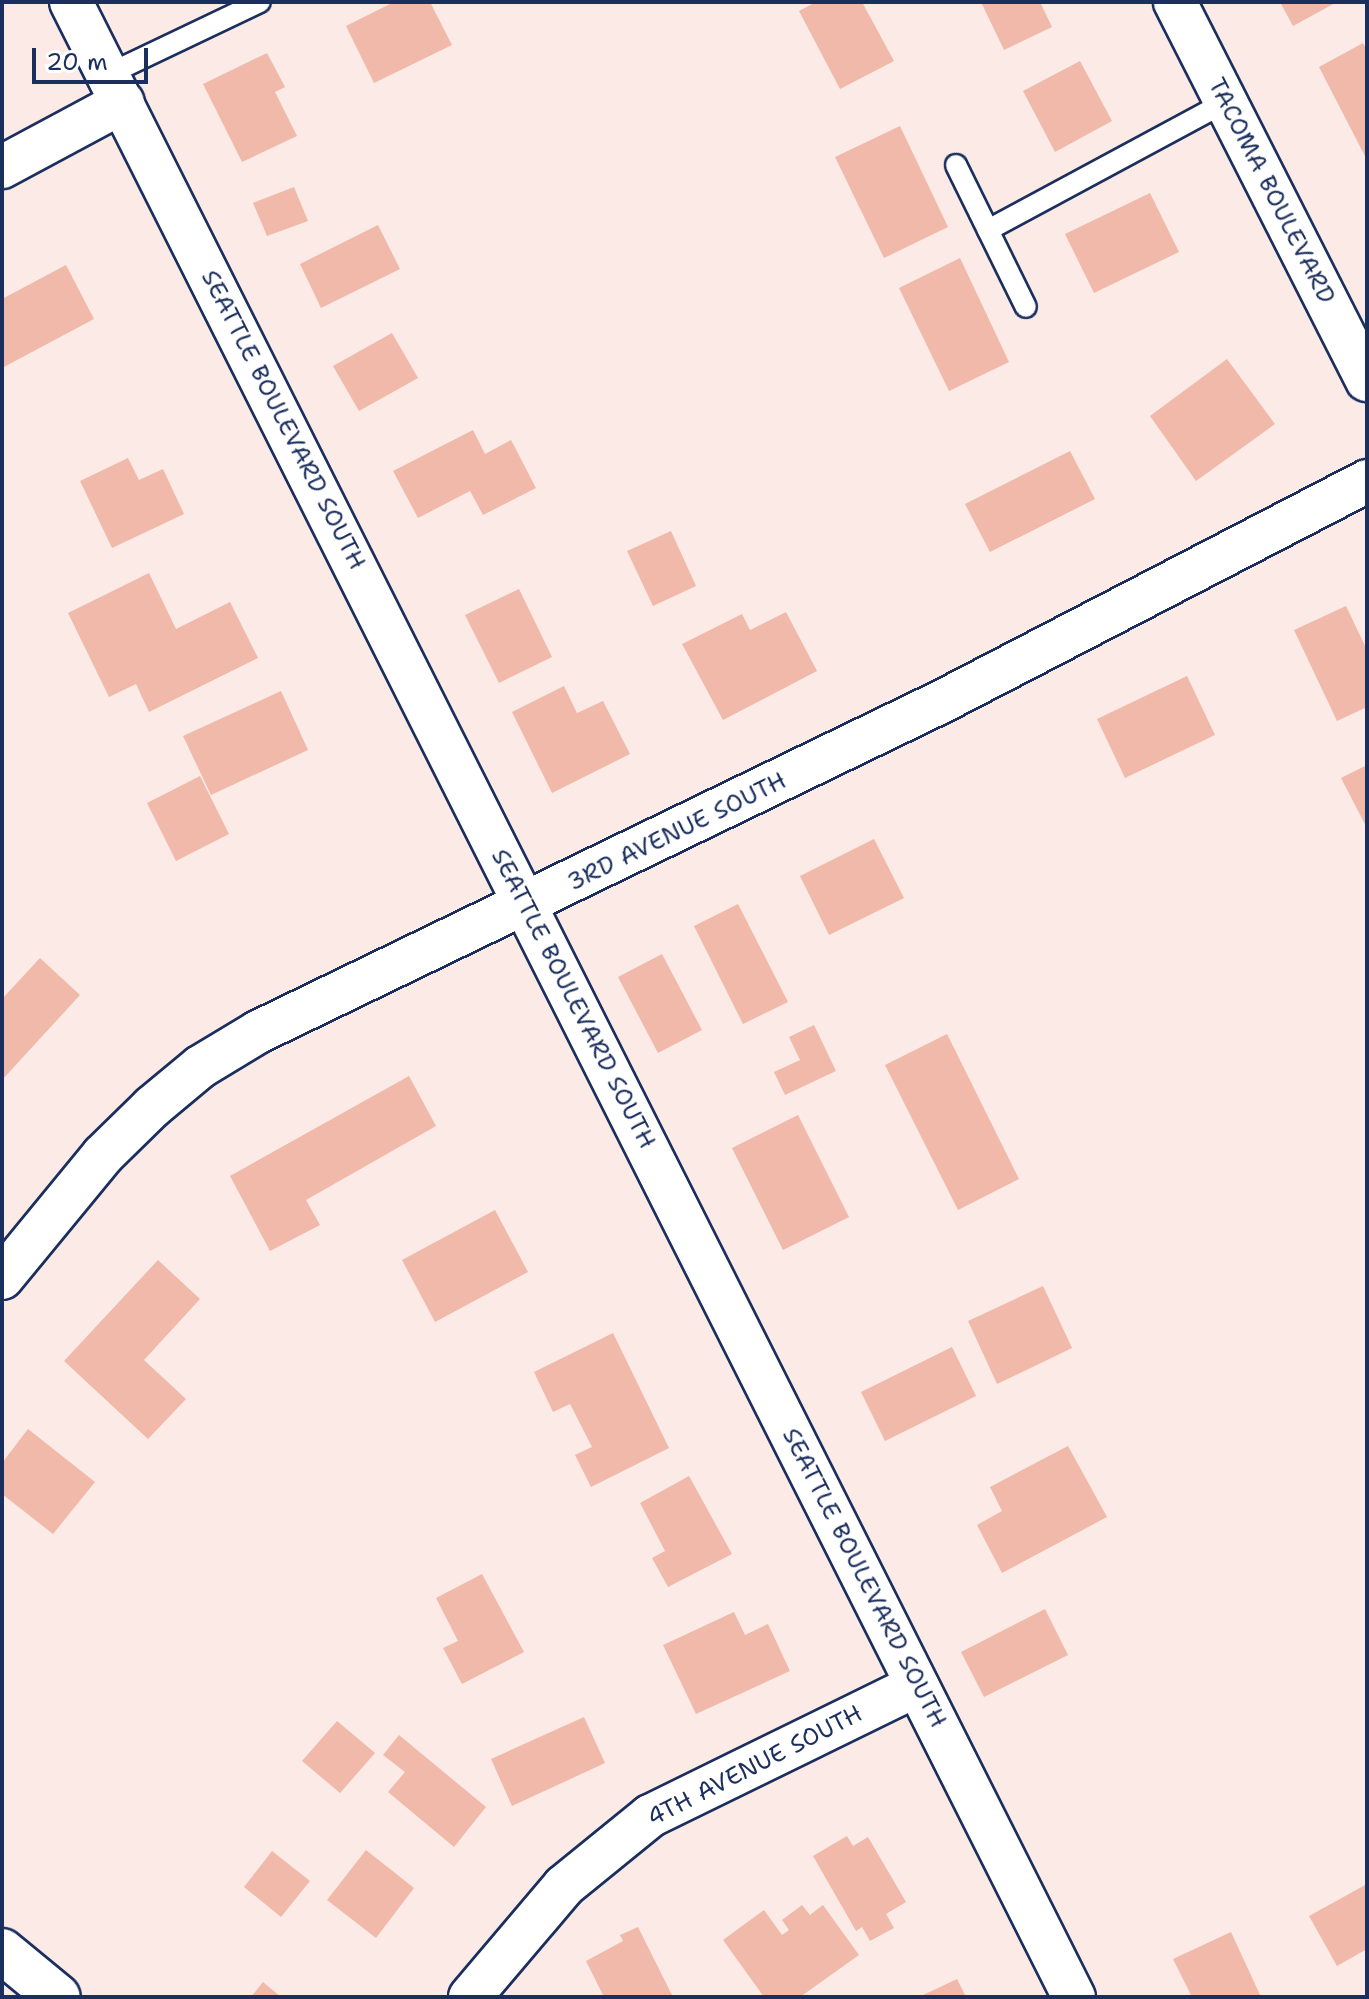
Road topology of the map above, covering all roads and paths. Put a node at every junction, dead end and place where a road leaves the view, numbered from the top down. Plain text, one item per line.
1 (71, 2) edge
2 (260, 2) edge
3 (1175, 2) edge
4 (116, 88) junction
5 (1226, 102) junction
6 (956, 165) dead end
7 (2, 167) edge
8 (988, 230) junction
9 (1026, 307) dead end
10 (1367, 380) edge
11 (1367, 481) edge
12 (527, 907) junction
13 (2, 1278) edge
14 (917, 1685) junction
15 (2, 1951) edge
16 (58, 1997) edge
17 (470, 1997) edge
18 (1074, 1997) edge

1 - 4 street, SEATTLE BOULEVARD SOUTH
2 - 4 lane
3 - 5 street, TACOMA BOULEVARD
4 - 7 street
4 - 12 street, SEATTLE BOULEVARD SOUTH
5 - 8 lane
5 - 10 street, TACOMA BOULEVARD
6 - 8 lane
8 - 9 lane
11 - 12 street, 3RD AVENUE SOUTH
12 - 13 street, 3RD AVENUE SOUTH
12 - 14 street, SEATTLE BOULEVARD SOUTH
14 - 17 street, 4TH AVENUE SOUTH
14 - 18 street, SEATTLE BOULEVARD SOUTH
15 - 16 street

